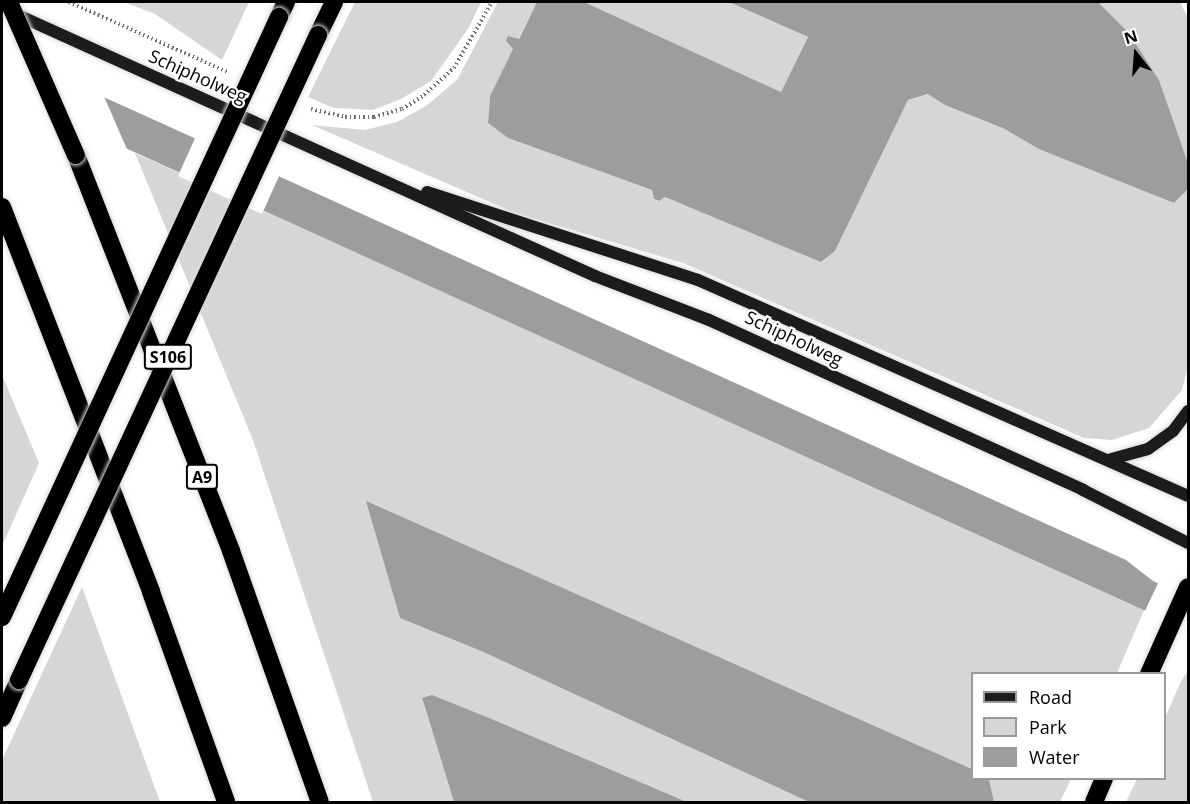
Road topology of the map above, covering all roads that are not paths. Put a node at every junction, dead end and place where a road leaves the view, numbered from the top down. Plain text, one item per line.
1 (9, 2) edge
2 (334, 2) edge
3 (2, 7) edge
4 (282, 9) edge
5 (380, 178) junction
6 (2, 207) edge
7 (1188, 411) edge
8 (1107, 460) junction
9 (1188, 496) edge
10 (1188, 543) edge
11 (1188, 587) edge
12 (2, 616) edge
13 (1150, 672) edge
14 (2, 718) edge
15 (1103, 780) edge
16 (226, 802) edge
17 (320, 802) edge
18 (1094, 802) edge

1 - 17 highway, A9, bridge
2 - 14 highway, S106, bridge
3 - 5 main road, Schipholweg
4 - 12 highway, S106, bridge
5 - 8 main road, Schipholweg
5 - 10 main road, Schipholweg
6 - 16 highway
7 - 8 main road
8 - 9 main road, Schipholweg
11 - 13 highway
15 - 18 highway

